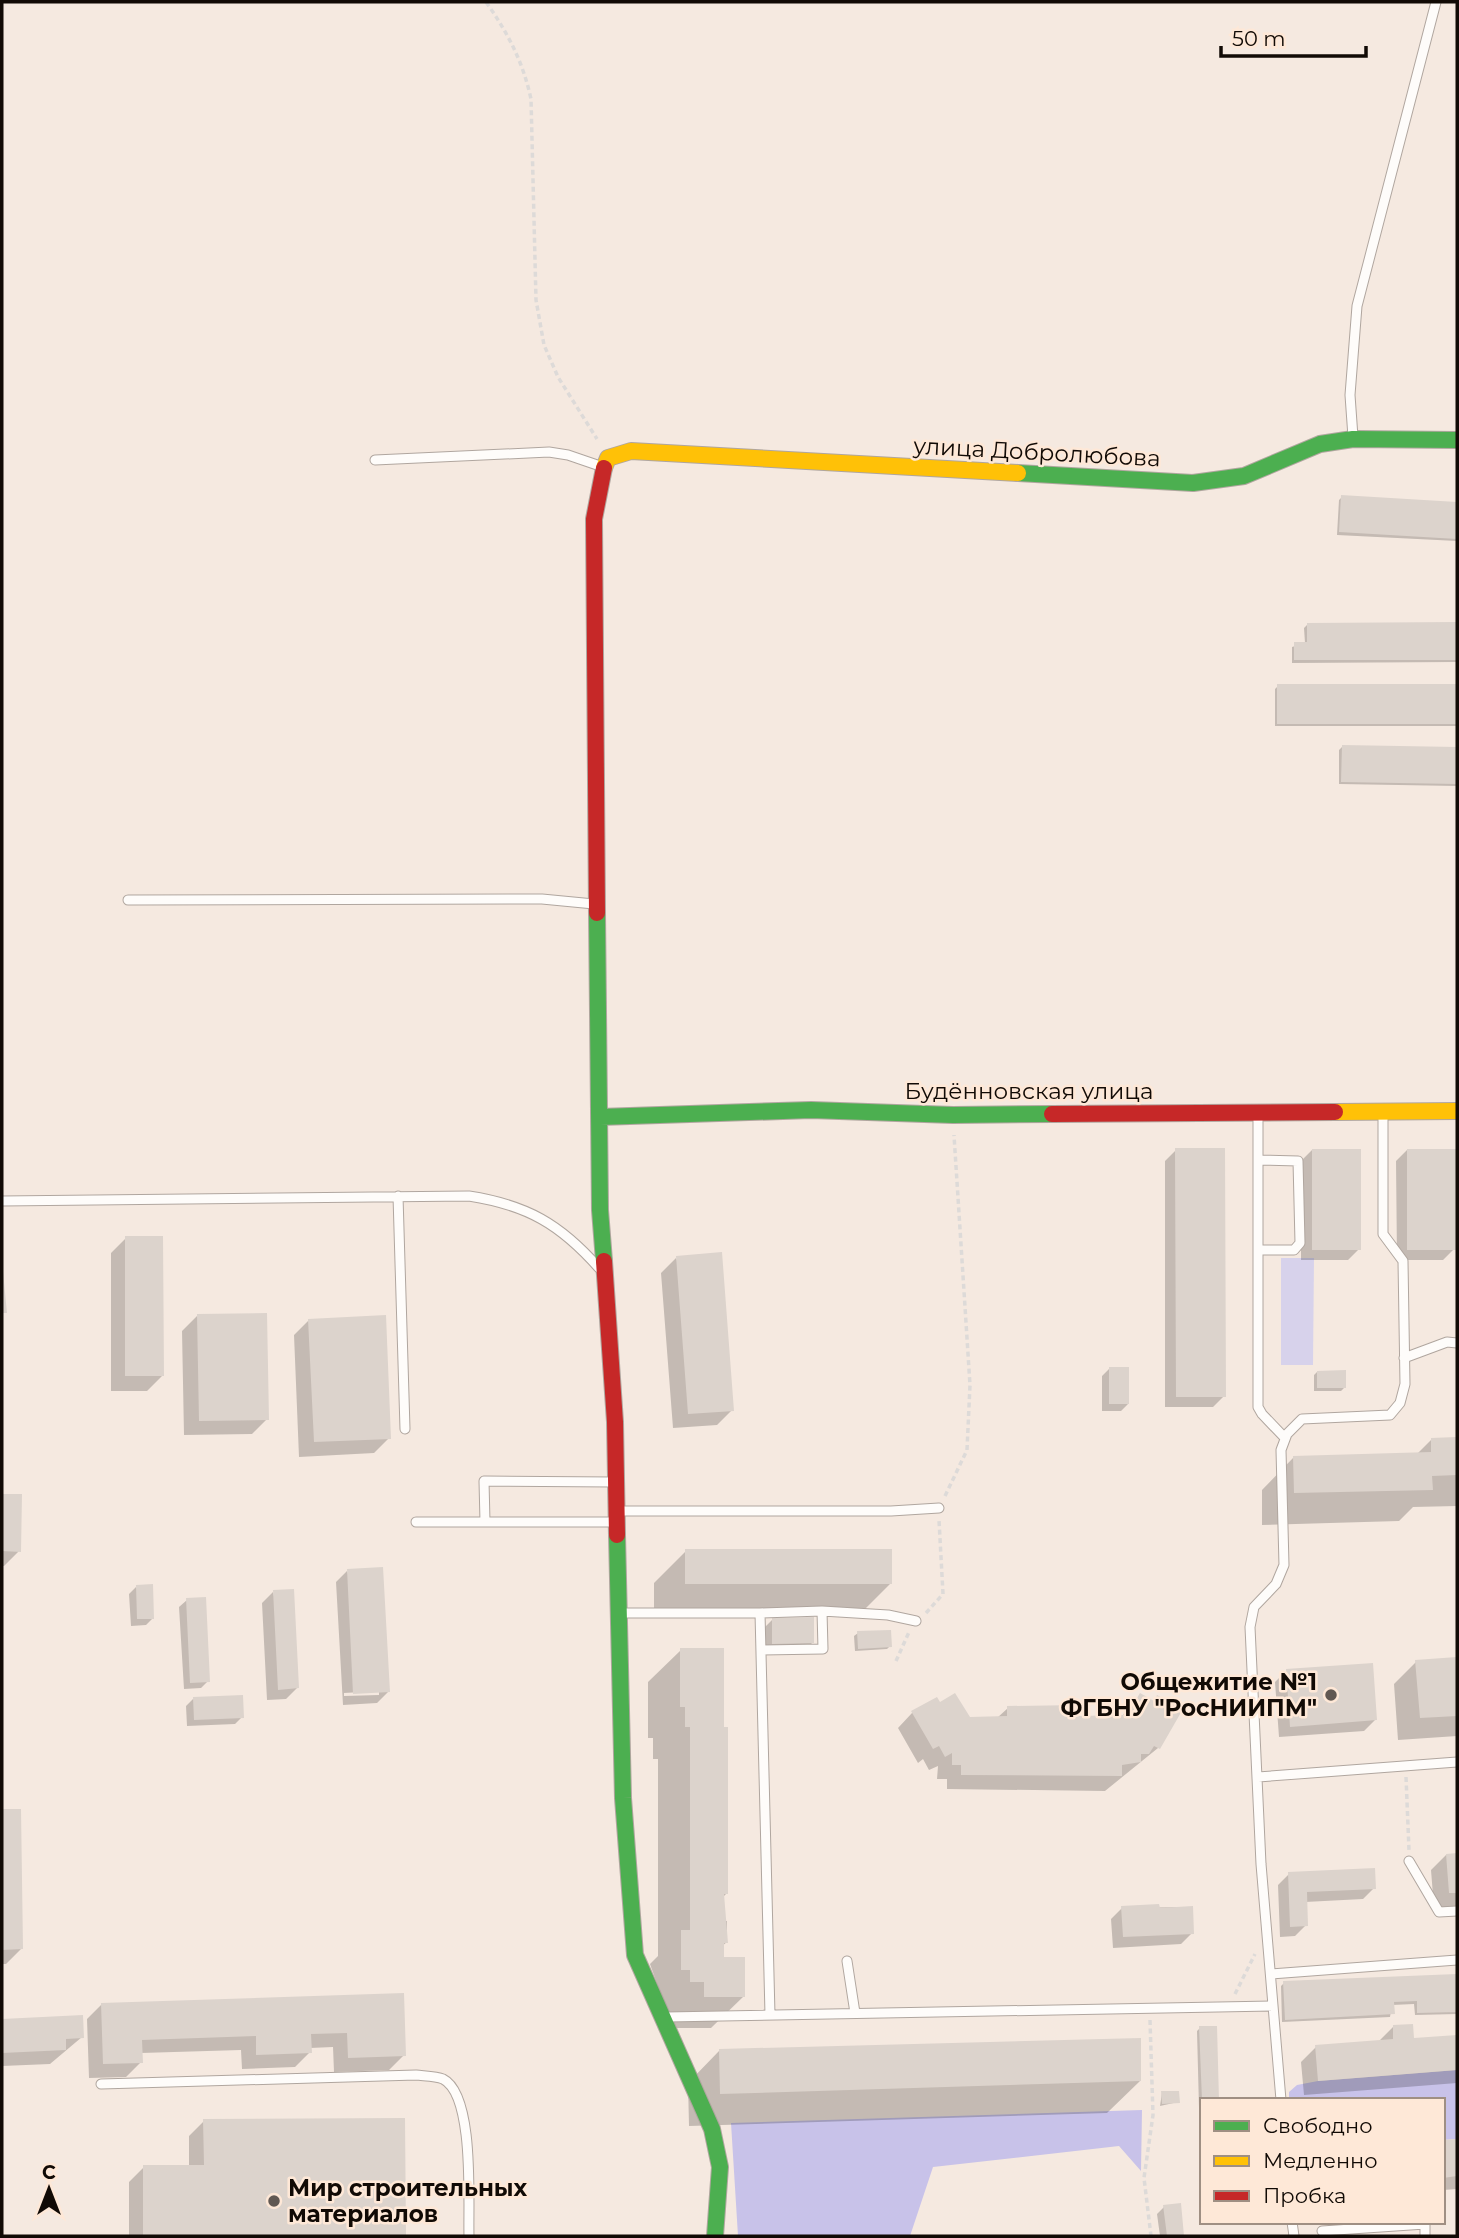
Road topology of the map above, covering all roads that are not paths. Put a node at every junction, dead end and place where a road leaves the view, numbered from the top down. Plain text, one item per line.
1 (1436, 2) edge
2 (1353, 439) junction
3 (1457, 440) edge
4 (375, 460) dead end
5 (606, 463) junction
6 (128, 900) dead end
7 (599, 905) junction
8 (1457, 1111) edge
9 (1383, 1112) junction
10 (1258, 1114) junction
11 (600, 1117) junction
12 (1258, 1160) junction
13 (398, 1196) junction
14 (2, 1201) edge
15 (1258, 1250) junction
16 (605, 1275) junction
17 (1457, 1343) edge
18 (1404, 1358) junction
19 (405, 1429) dead end
20 (1285, 1438) junction
21 (617, 1483) junction
22 (939, 1508) road end
23 (617, 1517) junction
24 (416, 1522) dead end
25 (485, 1522) junction
26 (822, 1611) junction
27 (621, 1613) junction
28 (760, 1614) junction
29 (916, 1621) road end
30 (761, 1650) junction
31 (1457, 1762) edge
32 (1258, 1777) junction
33 (1409, 1861) road end
34 (1457, 1911) edge
35 (1457, 1960) edge
36 (847, 1961) dead end
37 (1271, 1974) junction
38 (1273, 2006) junction
39 (855, 2013) junction
40 (770, 2015) junction
41 (663, 2017) junction
42 (101, 2084) dead end
43 (1282, 2098) edge
44 (1322, 2231) dead end
45 (469, 2236) edge
46 (715, 2236) edge
47 (1425, 2236) edge

1 - 2 lane
2 - 3 street, улица Добролюбова
2 - 5 street, улица Добролюбова
4 - 5 lane
5 - 7 street
6 - 7 lane
7 - 11 street
8 - 9 street, Будённовская улица
9 - 10 street, Будённовская улица
9 - 18 lane
10 - 11 street, Будённовская улица
10 - 12 lane
11 - 16 street
12 - 15 lane
12 - 15 lane
13 - 14 lane
13 - 16 lane
13 - 19 lane
15 - 20 lane
16 - 21 street
17 - 18 lane
18 - 20 lane
20 - 32 lane
21 - 23 street
21 - 25 lane
22 - 23 lane
23 - 25 lane
23 - 27 street
24 - 25 lane
26 - 28 lane
26 - 29 lane
26 - 30 lane
27 - 28 lane
27 - 41 street
28 - 30 lane
30 - 40 lane
31 - 32 lane
32 - 37 lane
33 - 34 lane
35 - 37 lane
36 - 39 lane
37 - 38 lane
38 - 39 lane
38 - 43 lane
39 - 40 lane
40 - 41 lane
41 - 46 street
42 - 45 lane
44 - 47 lane

